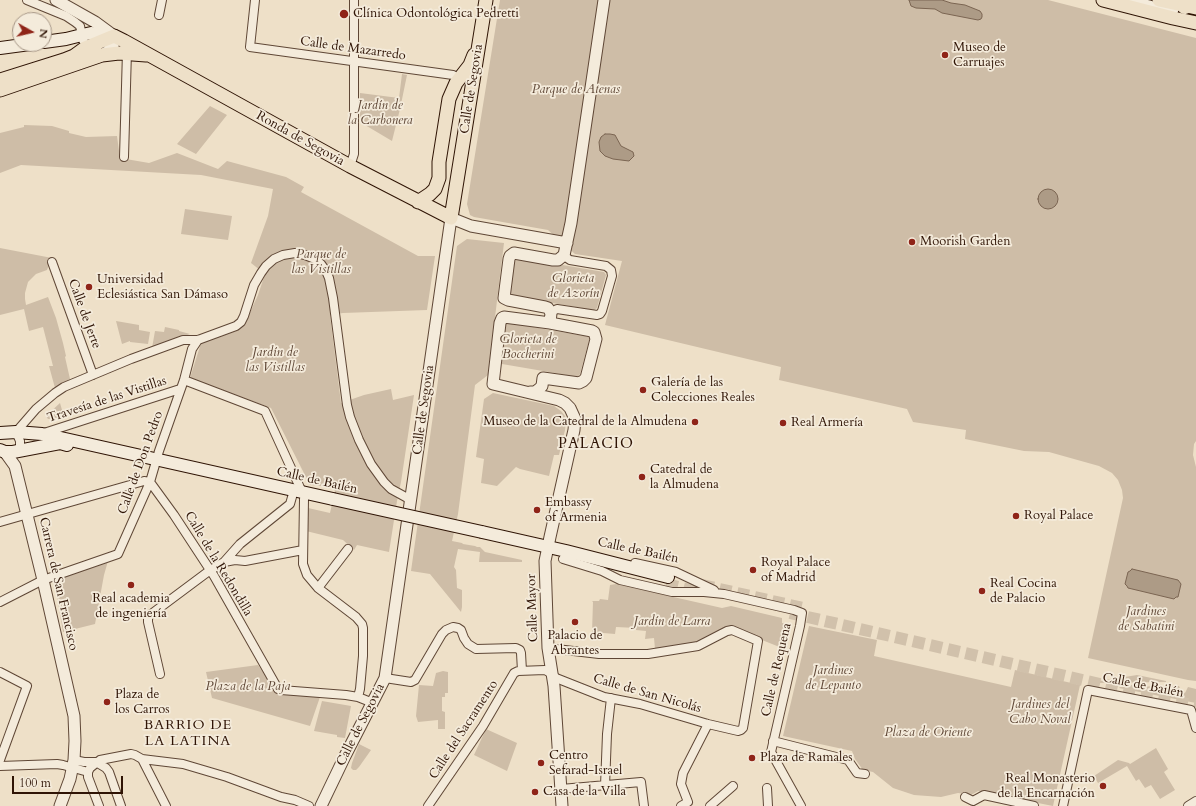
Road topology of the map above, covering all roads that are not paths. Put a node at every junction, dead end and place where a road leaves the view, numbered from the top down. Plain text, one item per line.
1 (27, 0) edge
2 (56, 0) edge
3 (162, 0) edge
4 (255, 0) edge
5 (354, 0) edge
6 (486, 0) edge
7 (604, 0) edge
8 (1103, 0) edge
9 (1132, 0) edge
10 (1159, 0) edge
11 (1183, 8) edge
12 (159, 15) dead end
13 (96, 22) junction
14 (1196, 23) edge
15 (81, 33) junction
16 (52, 41) edge
17 (122, 43) junction
18 (479, 43) junction
19 (12, 46) edge
20 (0, 48) edge
21 (85, 48) junction
22 (354, 62) junction
23 (454, 76) dead end
24 (0, 80) edge
25 (0, 90) edge
26 (124, 157) dead end
27 (350, 166) junction
28 (418, 202) junction
29 (451, 218) junction
30 (566, 246) junction
31 (52, 262) dead end
32 (551, 318) junction
33 (198, 340) junction
34 (93, 375) junction
35 (184, 380) junction
36 (542, 386) junction
37 (180, 389) junction
38 (530, 392) junction
39 (552, 398) junction
40 (16, 432) junction
41 (0, 434) edge
42 (42, 434) junction
43 (60, 440) junction
44 (1, 450) edge
45 (18, 450) junction
46 (156, 462) junction
47 (15, 466) junction
48 (150, 482) junction
49 (299, 496) junction
50 (411, 500) junction
51 (27, 514) junction
52 (0, 522) edge
53 (348, 549) dead end
54 (303, 550) junction
55 (547, 552) junction
56 (564, 555) junction
57 (224, 562) junction
58 (210, 570) junction
59 (43, 580) junction
60 (667, 581) tunnel mouth
61 (318, 588) junction
62 (724, 594) junction
63 (0, 602) edge
64 (794, 610) joint
65 (548, 648) junction
66 (522, 671) junction
67 (0, 672) edge
68 (160, 674) dead end
69 (552, 674) junction
70 (385, 678) junction
71 (358, 697) junction
72 (611, 698) junction
73 (372, 703) junction
74 (708, 724) junction
75 (1196, 728) edge
76 (773, 741) junction
77 (142, 759) junction
78 (0, 760) edge
79 (96, 762) junction
80 (73, 764) junction
81 (0, 766) edge
82 (88, 772) junction
83 (865, 774) dead end
84 (605, 786) junction
85 (733, 786) dead end
86 (767, 788) dead end
87 (561, 789) junction
88 (965, 797) dead end
89 (1196, 801) edge
90 (684, 804) edge
91 (60, 806) edge
92 (99, 806) edge
93 (121, 806) edge
94 (166, 806) edge
95 (309, 806) edge
96 (321, 806) edge
97 (428, 806) edge
98 (562, 806) edge
99 (644, 806) edge
100 (710, 806) edge
101 (768, 806) edge
102 (801, 806) edge
103 (1034, 806) edge
104 (1063, 806) edge
105 (1188, 806) edge

1 - 15 street
2 - 13 street
3 - 12 street
4 - 22 street, Calle de Mazarredo
5 - 22 street
6 - 18 main road, Calle de Segovia
7 - 30 street
8 - 11 main road
9 - 11 street
10 - 11 main road
11 - 14 main road
13 - 15 street
13 - 17 street
15 - 16 main road
15 - 17 main road
15 - 21 street
17 - 21 main road
17 - 25 main road
17 - 26 street
17 - 27 main road, Ronda de Segovia
18 - 28 main road, Calle de Segovia
18 - 29 main road, Calle de Segovia
19 - 20 main road
21 - 24 main road
22 - 23 street, Calle de Mazarredo
22 - 27 street
27 - 28 main road, Ronda de Segovia
28 - 29 main road, Ronda de Segovia
29 - 30 street
29 - 50 street, Calle de Segovia
30 - 32 street
30 - 32 street
31 - 34 street, Calle de Jerte
32 - 36 street
32 - 38 street
33 - 34 street
33 - 35 street, Calle de Don Pedro
33 - 50 street
34 - 40 street
35 - 37 street, Calle de Don Pedro
35 - 49 street
36 - 38 street
36 - 39 street
37 - 42 street, Travesía de las Vistillas
37 - 46 street, Calle de Don Pedro
38 - 39 street
39 - 55 street, Calle Mayor
40 - 41 main road, Calle de Bailén
40 - 42 main road, Calle de Bailén
40 - 45 street
42 - 43 main road, Calle de Bailén
43 - 45 main road
43 - 46 main road, Calle de Bailén
44 - 45 main road
44 - 47 street, Carrera de San Francisco
45 - 47 street, Carrera de San Francisco
46 - 48 street, Calle de Don Pedro
46 - 49 main road, Calle de Bailén
47 - 51 street, Carrera de San Francisco
48 - 51 street
48 - 58 street, Calle de la Redondilla
48 - 59 street, Calle de Don Pedro
49 - 54 street
49 - 55 main road, Calle de Bailén, bridge
49 - 57 street
50 - 70 street, Calle de Segovia
51 - 52 street
51 - 59 street, Carrera de San Francisco
53 - 61 street
54 - 57 street
54 - 61 street
55 - 56 main road, Calle de Bailén
55 - 65 street, Calle Mayor
56 - 60 main road, Calle de Bailén
56 - 62 street, Calle de Bailén
56 - 62 street, Calle de Bailén
57 - 58 street
58 - 68 street
58 - 71 street, Calle de la Redondilla
59 - 63 street
59 - 80 street, Carrera de San Francisco
61 - 71 street
62 - 64 street, Calle de Bailén
64 - 76 street, Calle de Requena
65 - 69 street, Calle Mayor
65 - 74 street, Calle de San Nicolás
66 - 69 street
66 - 70 street
66 - 97 street, Calle del Sacramento
67 - 78 street
69 - 72 street, Calle de San Nicolás
69 - 87 street, Calle Mayor
70 - 73 street, Calle de Segovia
71 - 73 street
72 - 74 street, Calle de San Nicolás
72 - 84 street
73 - 96 street, Calle de Segovia
74 - 90 street
75 - 104 street, Calle de Bailén
76 - 83 street
76 - 102 street
77 - 79 street
77 - 94 street
77 - 95 street
79 - 80 street
79 - 82 street
79 - 93 street
80 - 81 street
80 - 82 street
80 - 91 street, Carrera de San Francisco
82 - 92 street
84 - 87 street
84 - 99 street
85 - 100 street
86 - 101 street
87 - 98 street, Calle Mayor
88 - 103 street
89 - 105 street

